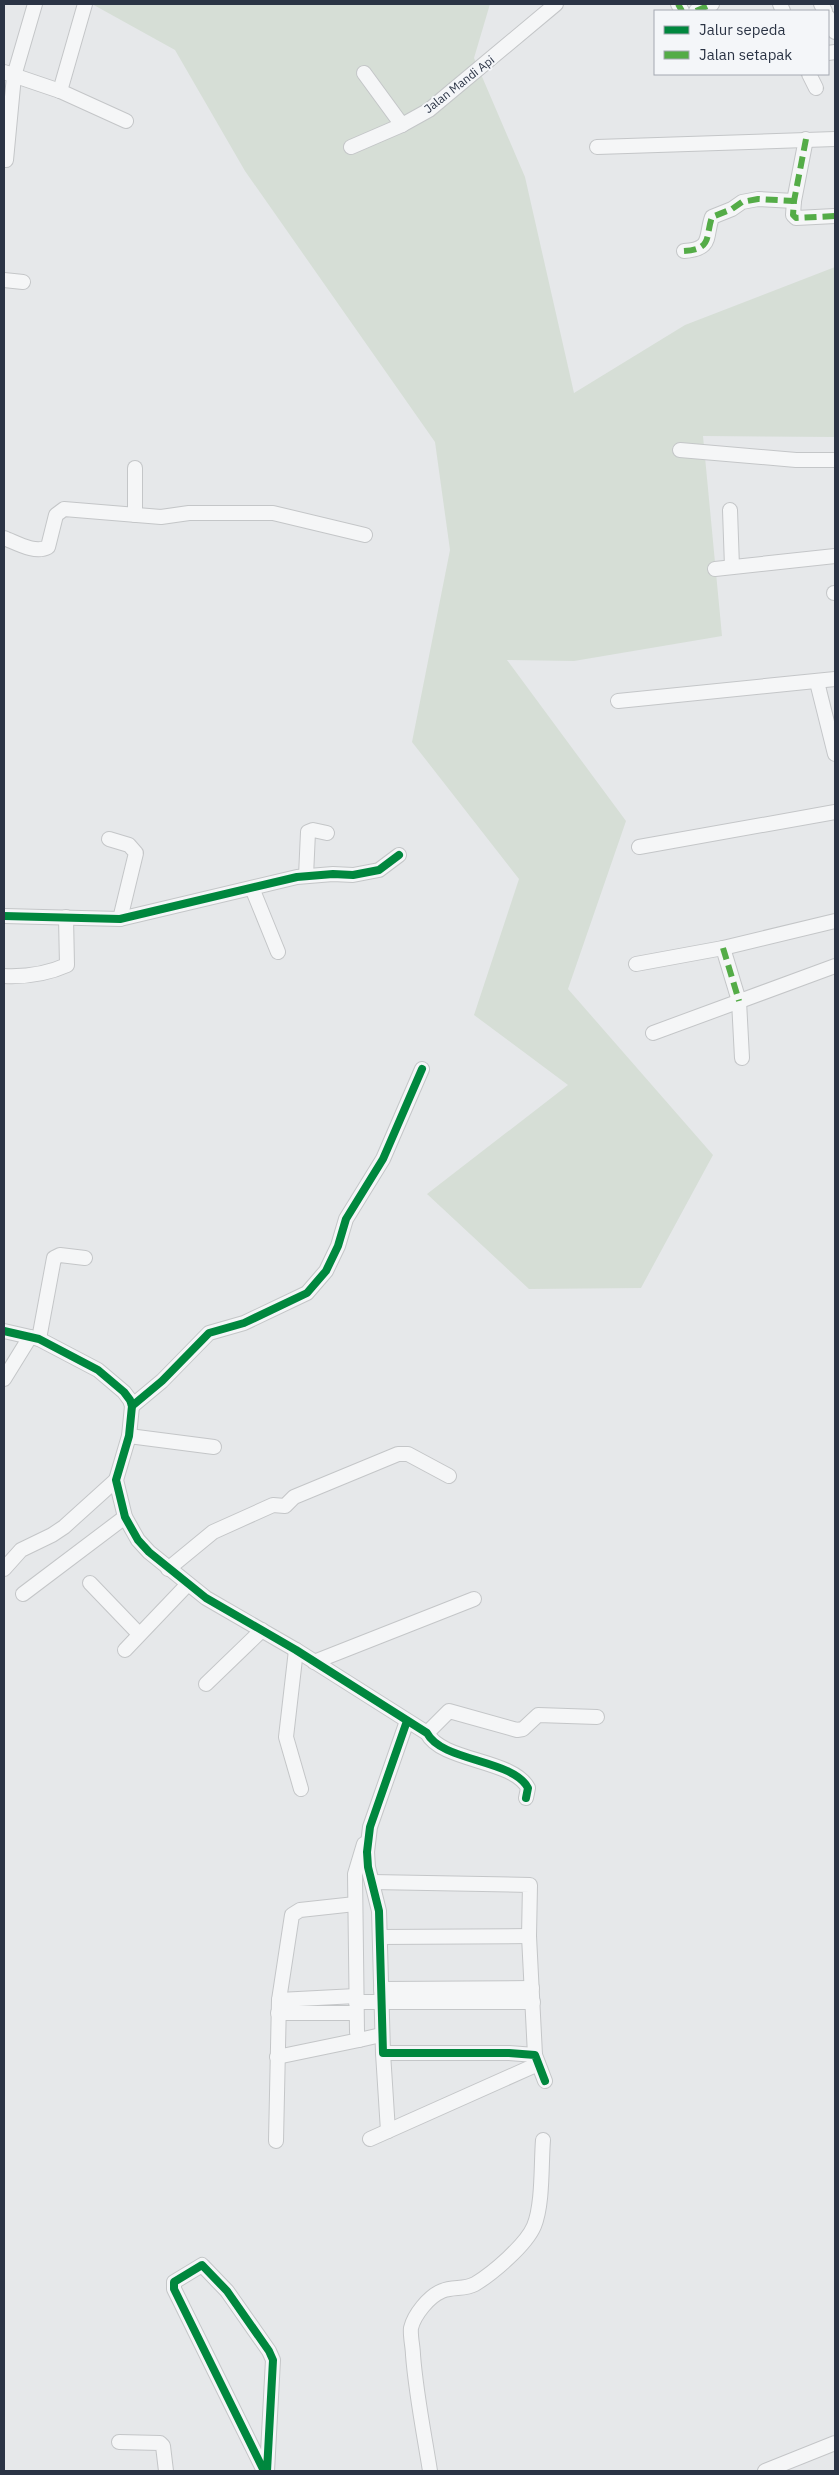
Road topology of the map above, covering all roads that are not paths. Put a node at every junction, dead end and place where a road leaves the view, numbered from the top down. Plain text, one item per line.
1 (35, 4) edge
2 (85, 4) edge
3 (556, 4) edge
4 (712, 4) edge
5 (698, 10) edge
6 (829, 19) edge
7 (835, 32) edge
8 (364, 73) dead end
9 (9, 74) edge
10 (810, 75) edge
11 (816, 88) dead end
12 (60, 91) junction
13 (126, 121) dead end
14 (402, 125) junction
15 (835, 138) edge
16 (806, 139) junction
17 (351, 147) dead end
18 (598, 147) dead end
19 (6, 160) dead end
20 (794, 201) junction
21 (835, 216) edge
22 (684, 250) dead end
23 (4, 280) edge
24 (23, 282) dead end
25 (680, 450) dead end
26 (835, 460) edge
27 (135, 468) dead end
28 (730, 510) dead end
29 (135, 515) junction
30 (366, 535) dead end
31 (4, 538) edge
32 (835, 556) edge
33 (732, 567) junction
34 (715, 568) dead end
35 (835, 679) edge
36 (817, 682) junction
37 (618, 701) dead end
38 (835, 754) edge
39 (835, 812) edge
40 (327, 833) dead end
41 (109, 838) dead end
42 (638, 847) dead end
43 (399, 855) dead end
44 (306, 876) junction
45 (252, 888) junction
46 (4, 916) edge
47 (66, 917) junction
48 (120, 919) junction
49 (835, 926) edge
50 (723, 948) junction
51 (278, 952) dead end
52 (636, 964) dead end
53 (835, 966) edge
54 (4, 976) edge
55 (739, 1001) junction
56 (653, 1033) dead end
57 (742, 1058) dead end
58 (422, 1069) dead end
59 (84, 1258) dead end
60 (4, 1331) edge
61 (35, 1338) junction
62 (4, 1378) edge
63 (132, 1406) junction
64 (128, 1436) junction
65 (214, 1447) dead end
66 (449, 1476) dead end
67 (116, 1480) junction
68 (125, 1517) junction
69 (4, 1569) edge
70 (168, 1569) junction
71 (90, 1583) dead end
72 (187, 1584) junction
73 (23, 1594) dead end
74 (474, 1599) dead end
75 (262, 1630) junction
76 (139, 1634) junction
77 (125, 1650) dead end
78 (296, 1650) junction
79 (314, 1662) junction
80 (206, 1684) dead end
81 (597, 1716) dead end
82 (408, 1721) junction
83 (427, 1733) junction
84 (301, 1789) dead end
85 (526, 1798) dead end
86 (369, 1836) junction
87 (372, 1882) junction
88 (355, 1904) junction
89 (357, 1928) junction
90 (380, 1931) junction
91 (529, 1936) junction
92 (381, 1995) junction
93 (532, 1995) junction
94 (356, 2003) junction
95 (279, 2007) junction
96 (381, 2035) junction
97 (359, 2040) junction
98 (383, 2053) junction
99 (277, 2057) junction
100 (536, 2059) junction
101 (545, 2081) dead end
102 (388, 2131) junction
103 (370, 2139) dead end
104 (543, 2140) dead end
105 (276, 2141) dead end
106 (120, 2442) dead end
107 (835, 2443) edge
108 (166, 2471) edge
109 (266, 2471) edge
110 (430, 2471) edge
111 (765, 2471) edge

1 - 9 street
2 - 12 street
3 - 14 street, Jalan Mandi Api
4 - 5 street
6 - 7 street
8 - 14 street
9 - 12 street
9 - 19 street
10 - 11 street
12 - 13 street
14 - 17 street, Jalan Mandi Api
15 - 16 street
16 - 18 street
16 - 20 street
20 - 21 street
20 - 22 street
23 - 24 street
25 - 26 street
27 - 29 street
28 - 33 street
29 - 30 street
29 - 31 street
32 - 33 street
33 - 34 street
35 - 36 street
36 - 37 street
36 - 38 street
39 - 42 street
40 - 44 street
41 - 48 street
43 - 44 street
44 - 45 street
45 - 48 street
45 - 51 street
46 - 47 street
47 - 48 street
47 - 54 street
49 - 50 street
50 - 52 street
50 - 55 street
53 - 55 street
55 - 56 street
55 - 57 street
58 - 63 street
59 - 61 street
60 - 61 street
61 - 62 street
61 - 63 street
63 - 64 street
64 - 65 street
64 - 67 street
66 - 70 street
67 - 68 street
67 - 69 street
68 - 70 street
68 - 73 street
70 - 72 street
71 - 76 street
72 - 75 street
72 - 76 street
74 - 79 street
75 - 78 street
75 - 80 street
76 - 77 street
78 - 79 street
78 - 84 street
79 - 82 street
81 - 83 street
82 - 83 street
82 - 86 street
83 - 85 street
86 - 87 street
86 - 88 street
87 - 90 street
87 - 91 street
88 - 89 street
88 - 95 street
89 - 90 street
89 - 94 street
90 - 91 street
90 - 92 street
91 - 93 street
92 - 93 street
92 - 94 street
92 - 96 street
93 - 100 street
94 - 95 street
94 - 97 street
95 - 99 street
96 - 97 street
96 - 98 street
97 - 99 street
98 - 100 street
98 - 102 street
99 - 105 street
100 - 101 street
100 - 102 street
102 - 103 street
104 - 110 street
106 - 108 street
107 - 111 street
109 - 109 street

